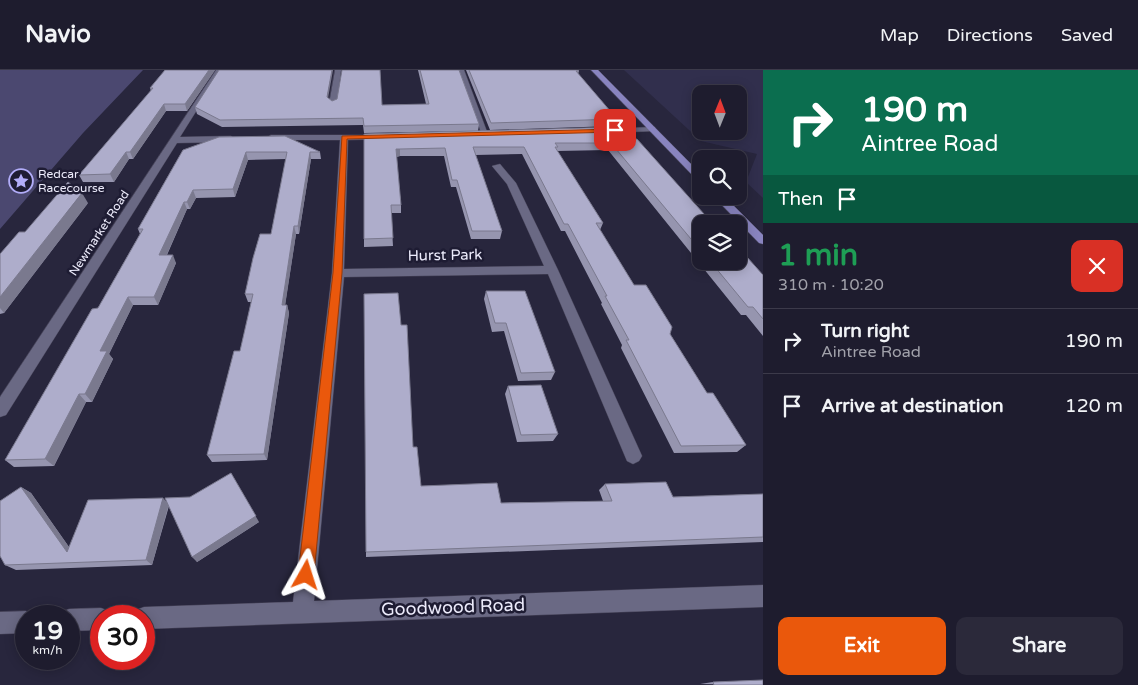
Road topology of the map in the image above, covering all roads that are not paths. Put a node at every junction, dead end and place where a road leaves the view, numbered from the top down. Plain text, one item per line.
1 (220, 70) edge
2 (338, 70) edge
3 (461, 70) edge
4 (594, 70) edge
5 (334, 104) edge
6 (652, 129) junction
7 (593, 131) edge
8 (476, 135) edge
9 (486, 135) junction
10 (495, 135) edge
11 (392, 136) edge
12 (344, 137) junction
13 (265, 138) edge
14 (245, 139) edge
15 (176, 140) junction
16 (497, 166) dead end
17 (692, 170) edge
18 (727, 205) edge
19 (763, 241) edge
20 (552, 270) junction
21 (338, 273) junction
22 (0, 410) edge
23 (633, 456) dead end
24 (763, 596) edge
25 (302, 612) junction
26 (155, 618) edge
27 (0, 622) edge
28 (15, 622) edge

1 - 15 street, Newmarket Road
2 - 5 street
3 - 9 street
4 - 6 main road
6 - 7 street
6 - 17 main road
8 - 9 street
9 - 10 street
11 - 12 street
12 - 13 street
12 - 21 street
14 - 15 street
15 - 22 street, Newmarket Road
16 - 20 street
18 - 19 main road
20 - 21 street, Hurst Park
20 - 23 street
21 - 25 street
24 - 25 street, Goodwood Road
25 - 26 street, Goodwood Road
27 - 28 street

